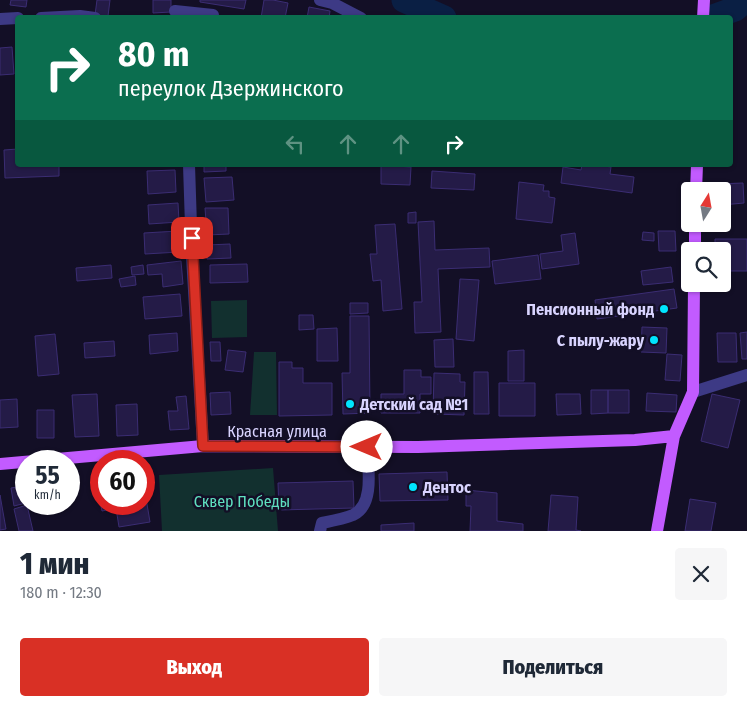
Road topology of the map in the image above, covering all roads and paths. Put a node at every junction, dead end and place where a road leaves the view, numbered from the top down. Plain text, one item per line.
1 (320, 0) edge
2 (704, 0) edge
3 (174, 10) edge
4 (213, 15) dead end
5 (355, 15) edge
6 (703, 15) edge
7 (15, 18) edge
8 (0, 19) edge
9 (189, 167) edge
10 (697, 167) edge
11 (696, 182) edge
12 (694, 292) edge
13 (747, 375) edge
14 (693, 392) junction
15 (674, 436) junction
16 (203, 446) junction
17 (367, 447) junction
18 (0, 464) edge
19 (320, 531) edge
20 (657, 531) edge

1 - 5 street
2 - 6 main road
3 - 4 street
7 - 8 street
9 - 16 street
10 - 11 main road
12 - 14 main road
13 - 14 street
14 - 15 main road
15 - 17 main road, Красная улица
15 - 20 main road
16 - 17 main road, Красная улица
16 - 18 main road, Красная улица
17 - 19 street

